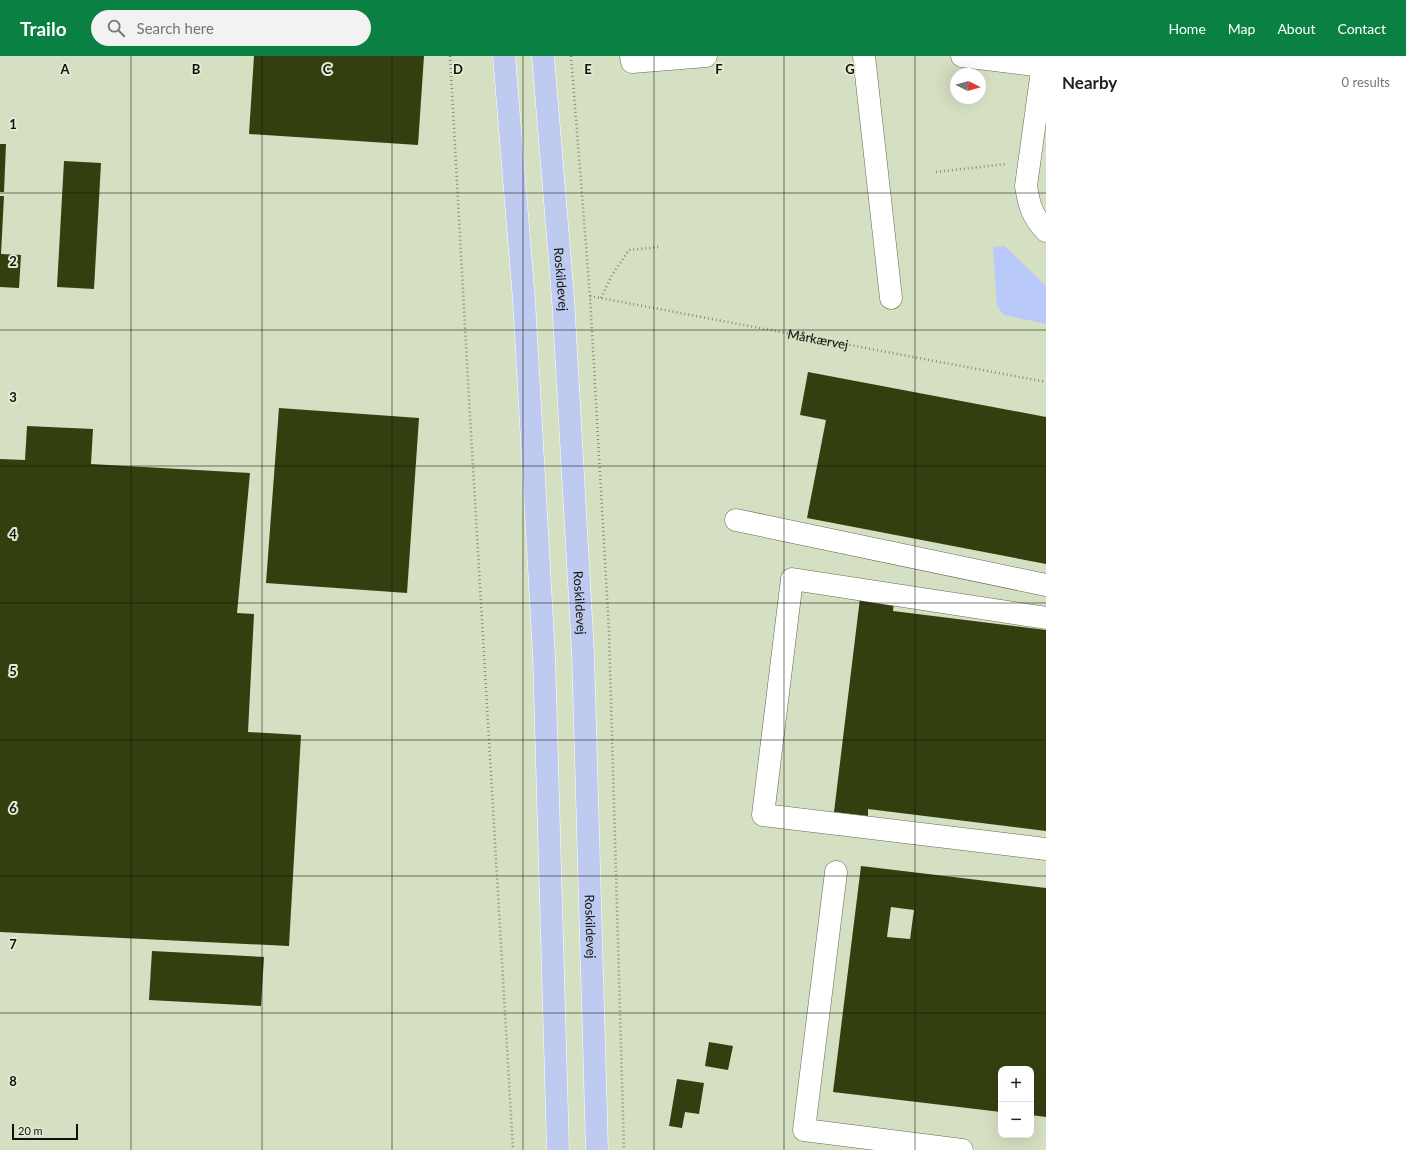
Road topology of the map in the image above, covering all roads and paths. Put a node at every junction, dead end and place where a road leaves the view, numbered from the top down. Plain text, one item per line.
1 (450, 56) edge
2 (504, 56) edge
3 (543, 56) edge
4 (631, 56) edge
5 (706, 56) edge
6 (864, 56) edge
7 (962, 56) edge
8 (1043, 61) edge
9 (1029, 168) junction
10 (936, 172) dead end
11 (1046, 231) edge
12 (659, 247) dead end
13 (590, 296) dead end
14 (601, 298) junction
15 (891, 298) dead end
16 (1046, 382) edge
17 (736, 520) dead end
18 (1046, 585) edge
19 (1046, 618) edge
20 (1046, 849) edge
21 (836, 872) dead end
22 (513, 1150) edge
23 (558, 1150) edge
24 (597, 1150) edge
25 (962, 1150) edge

1 - 22 path
2 - 23 main road
3 - 24 main road, Roskildevej
4 - 5 street
6 - 15 street
7 - 8 street
8 - 9 street
9 - 10 path
9 - 11 street
12 - 14 path
13 - 14 path, Mårkærvej
14 - 16 path, Mårkærvej
17 - 18 street
19 - 20 street
21 - 25 street

